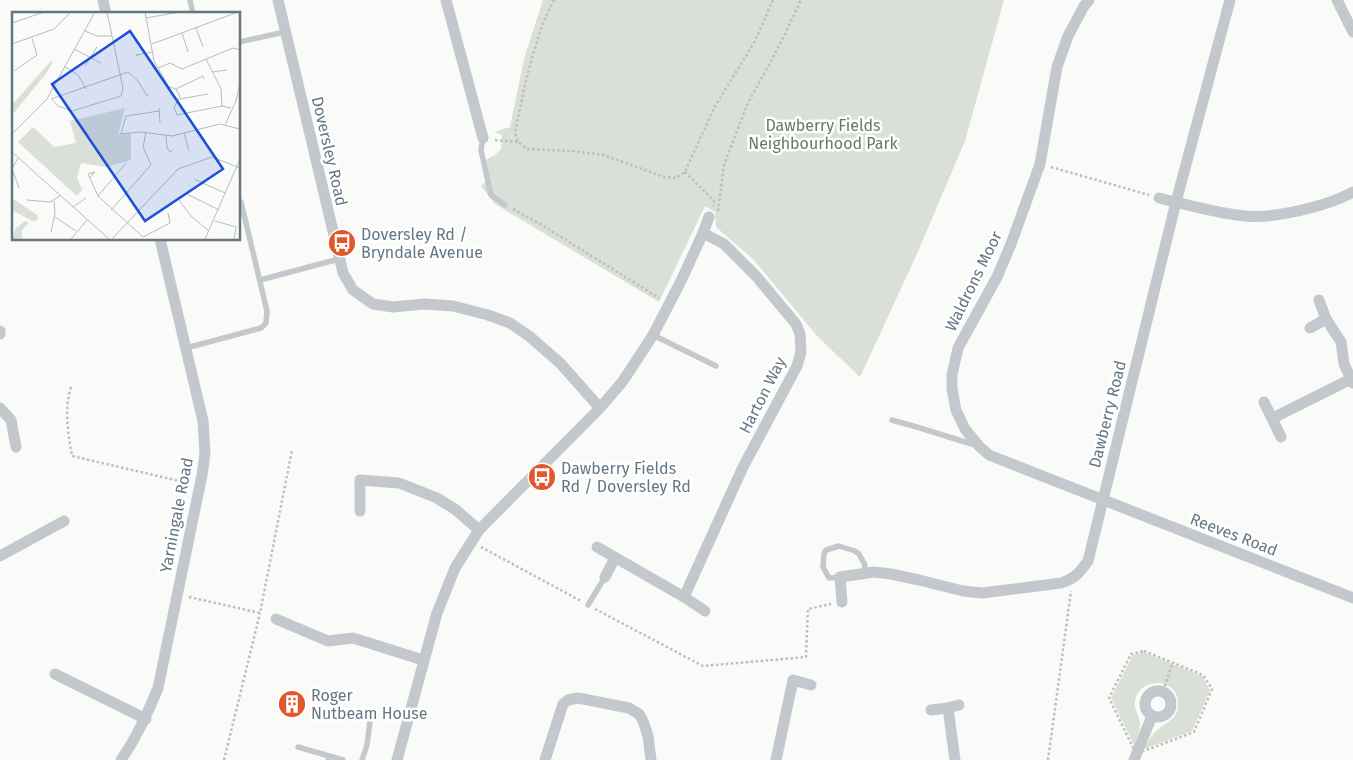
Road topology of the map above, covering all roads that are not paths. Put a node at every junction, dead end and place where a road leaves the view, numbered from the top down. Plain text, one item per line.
1 (278, 0) edge
2 (446, 0) edge
3 (1089, 0) edge
4 (1230, 0) edge
5 (1337, 0) edge
6 (285, 32) junction
7 (1353, 32) edge
8 (240, 42) edge
9 (483, 138) joint
10 (1353, 192) edge
11 (1159, 198) road end
12 (241, 202) dead end
13 (1176, 202) junction
14 (505, 205) road end
15 (709, 217) road end
16 (703, 233) junction
17 (160, 240) edge
18 (339, 259) junction
19 (260, 280) junction
20 (1319, 300) dead end
21 (1326, 319) junction
22 (1310, 328) dead end
23 (653, 335) junction
24 (186, 348) junction
25 (716, 366) dead end
26 (1352, 380) edge
27 (1264, 402) dead end
28 (0, 408) edge
29 (600, 408) junction
30 (1273, 418) junction
31 (892, 420) dead end
32 (1281, 437) dead end
33 (979, 446) junction
34 (16, 447) dead end
35 (1102, 500) junction
36 (360, 511) dead end
37 (64, 521) dead end
38 (479, 530) junction
39 (597, 547) dead end
40 (0, 556) edge
41 (615, 558) junction
42 (864, 574) junction
43 (604, 576) joint
44 (840, 578) junction
45 (684, 597) junction
46 (1353, 598) edge
47 (842, 602) road end
48 (588, 605) road end
49 (705, 611) dead end
50 (276, 619) dead end
51 (423, 660) junction
52 (56, 674) dead end
53 (811, 685) dead end
54 (931, 710) dead end
55 (1152, 716) junction
56 (146, 719) junction
57 (370, 721) dead end
58 (298, 747) dead end
59 (1135, 757) edge
60 (328, 758) edge
61 (121, 760) edge
62 (343, 760) edge
63 (362, 760) edge
64 (397, 760) edge
65 (545, 760) edge
66 (651, 760) edge
67 (776, 760) edge
68 (955, 760) edge

1 - 6 street, Doversley Road
2 - 9 street
3 - 33 street, Waldrons Moor
4 - 13 street, Dawberry Road
5 - 7 street
6 - 8 lane
6 - 18 street, Doversley Road
9 - 14 lane
10 - 13 street
11 - 13 street
12 - 19 lane
13 - 35 street, Dawberry Road
15 - 16 street
16 - 23 street
16 - 45 street, Harton Way
17 - 24 street, Yarningale Road
18 - 19 lane
18 - 29 street, Doversley Road
19 - 24 lane
20 - 21 street
21 - 22 street
21 - 26 street
23 - 25 lane
23 - 29 street
24 - 56 street, Yarningale Road
26 - 30 street
27 - 30 street
28 - 34 street
29 - 38 street
30 - 32 street
31 - 33 lane
33 - 35 street, Waldrons Moor
35 - 42 street, Dawberry Road
35 - 46 street, Reeves Road
36 - 38 street
37 - 40 street
38 - 51 street
39 - 41 street
41 - 43 street
41 - 45 street
42 - 44 street
42 - 44 lane
43 - 48 lane
44 - 47 street
45 - 49 street
50 - 51 street
51 - 64 street
52 - 56 street
53 - 67 street
54 - 68 street
55 - 55 street
55 - 59 street
56 - 61 street, Yarningale Road
57 - 63 lane
58 - 60 lane
60 - 62 lane
65 - 66 street

